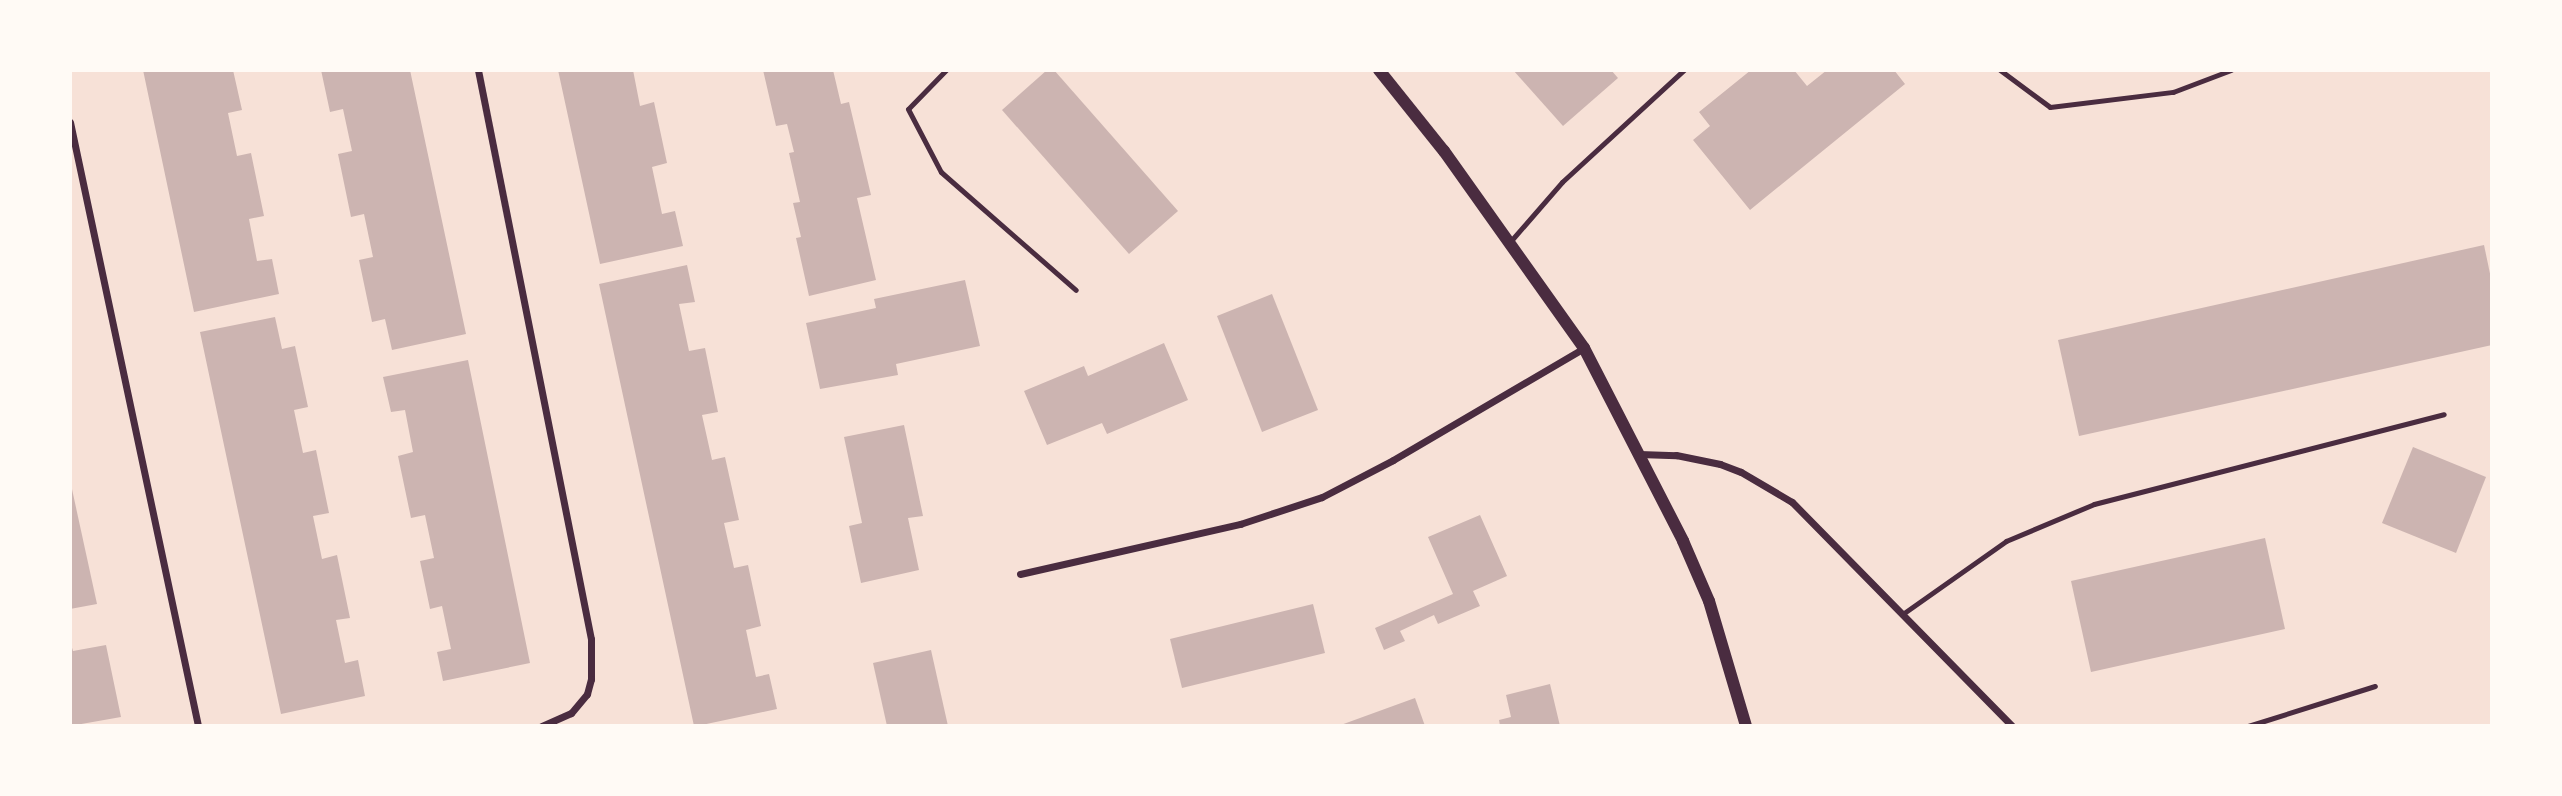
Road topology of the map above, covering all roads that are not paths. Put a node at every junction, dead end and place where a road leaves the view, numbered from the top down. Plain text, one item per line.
1 (478, 70) edge
2 (946, 70) edge
3 (1379, 70) edge
4 (1684, 70) edge
5 (2000, 70) edge
6 (2231, 70) edge
7 (70, 122) edge
8 (1509, 243) junction
9 (1076, 290) dead end
10 (1584, 348) junction
11 (2444, 414) dead end
12 (1639, 454) junction
13 (1020, 574) dead end
14 (1904, 613) junction
15 (2375, 686) dead end
16 (198, 726) edge
17 (542, 726) edge
18 (1746, 726) edge
19 (2012, 726) edge
20 (2248, 726) edge

1 - 17 street
2 - 9 lane
3 - 8 street
4 - 8 lane
5 - 6 lane
7 - 16 street
8 - 10 street
10 - 12 street
10 - 13 street
11 - 14 lane
12 - 14 street
12 - 18 street
14 - 19 street
15 - 20 lane

